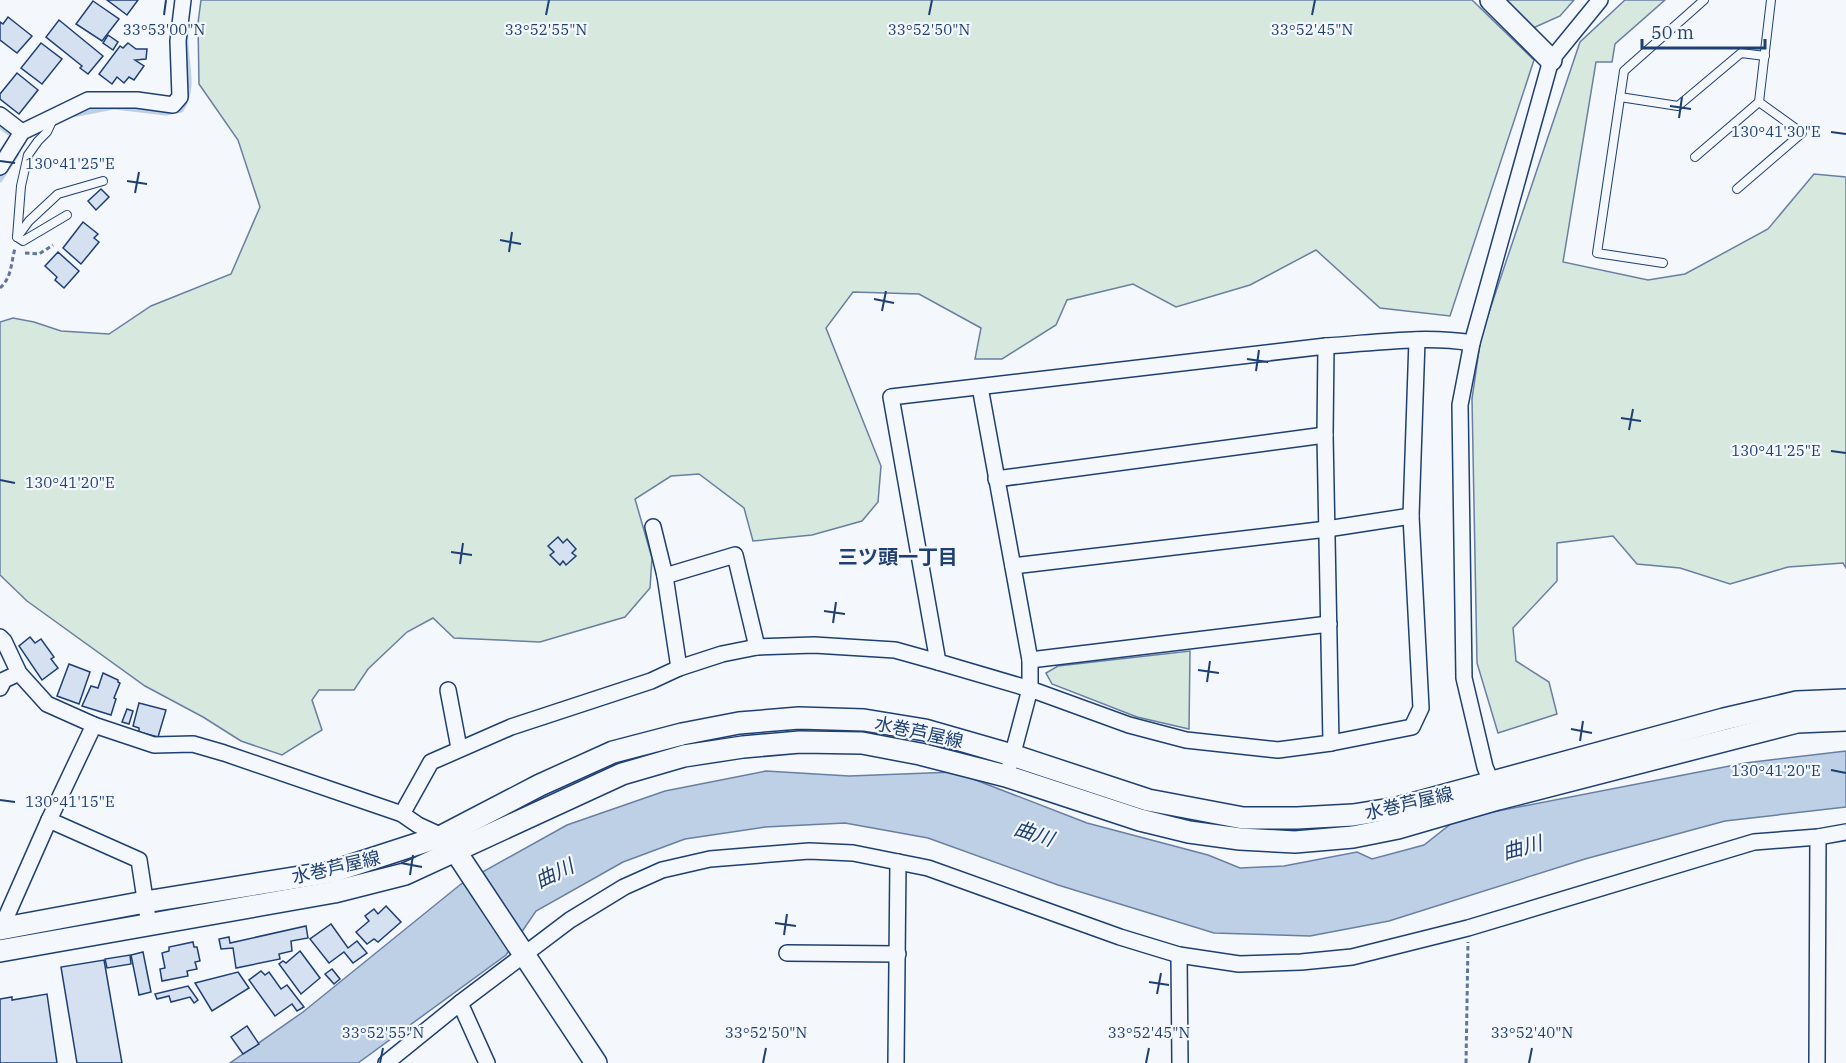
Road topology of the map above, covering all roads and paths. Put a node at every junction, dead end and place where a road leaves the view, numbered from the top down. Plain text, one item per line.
1 (183, 0) edge
2 (1491, 0) edge
3 (1600, 0) edge
4 (1704, 0) edge
5 (1772, 0) edge
6 (1765, 56) junction
7 (1551, 60) junction
8 (1620, 97) junction
9 (1759, 102) junction
10 (0, 115) edge
11 (55, 115) junction
12 (22, 132) junction
13 (1695, 157) dead end
14 (0, 167) edge
15 (103, 181) dead end
16 (1737, 189) dead end
17 (67, 215) dead end
18 (17, 237) junction
19 (1663, 263) dead end
20 (0, 288) edge
21 (1417, 340) junction
22 (1472, 343) junction
23 (1326, 346) junction
24 (980, 387) junction
25 (1325, 435) junction
26 (996, 479) junction
27 (1411, 516) junction
28 (653, 527) dead end
29 (1327, 529) junction
30 (1013, 566) junction
31 (665, 576) junction
32 (1329, 624) junction
33 (0, 637) edge
34 (757, 648) junction
35 (1030, 660) junction
36 (938, 662) junction
37 (680, 668) junction
38 (20, 673) junction
39 (1, 683) edge
40 (1030, 689) junction
41 (448, 690) dead end
42 (1846, 700) edge
43 (1846, 720) edge
44 (94, 725) junction
45 (1330, 743) junction
46 (459, 748) junction
47 (1012, 755) junction
48 (1006, 776) junction
49 (1495, 791) junction
50 (402, 814) junction
51 (49, 820) junction
52 (1846, 832) edge
53 (1818, 837) junction
54 (455, 852) junction
55 (898, 862) junction
56 (144, 902) junction
57 (149, 925) junction
58 (1468, 928) junction
59 (4, 929) edge
60 (0, 951) edge
61 (522, 951) junction
62 (787, 952) dead end
63 (898, 954) junction
64 (1179, 955) junction
65 (460, 1002) junction
66 (386, 1063) edge
67 (487, 1063) edge
68 (596, 1063) edge
69 (896, 1063) edge
70 (1180, 1063) edge
71 (1466, 1063) edge
72 (1817, 1063) edge

1 - 11 street
2 - 7 main road
3 - 7 street
4 - 8 lane
5 - 6 lane
6 - 8 lane
6 - 9 lane
7 - 22 street
8 - 19 lane
9 - 13 lane
9 - 16 lane
10 - 12 street
11 - 12 street
11 - 18 lane
12 - 14 street
15 - 18 lane
17 - 18 lane
18 - 20 path
21 - 22 street
21 - 23 street
21 - 27 street
22 - 49 street
23 - 24 street
23 - 25 street
24 - 26 street
24 - 36 street
25 - 26 street
25 - 29 street
26 - 30 street
27 - 29 street
27 - 45 street
28 - 31 street
29 - 30 street
29 - 32 street
30 - 35 street
31 - 34 street
31 - 37 street
32 - 35 street
32 - 45 street
33 - 38 street
34 - 36 street
34 - 37 street
35 - 40 street
36 - 40 street
37 - 46 street
38 - 39 street
38 - 44 street
40 - 45 street
40 - 47 street
41 - 46 street
42 - 49 main road, 水巻芦屋線
43 - 49 main road, 水巻芦屋線
44 - 50 street
44 - 51 street
46 - 50 street
47 - 48 street
47 - 49 main road, 水巻芦屋線
47 - 54 main road, 水巻芦屋線
48 - 49 main road, 水巻芦屋線
48 - 54 main road, 水巻芦屋線
50 - 54 street
51 - 56 street
51 - 59 street
52 - 53 street
53 - 58 street
53 - 72 street
54 - 56 main road, 水巻芦屋線
54 - 57 main road, 水巻芦屋線
54 - 61 main road
55 - 61 street
55 - 63 street
55 - 64 street
56 - 57 street
56 - 59 main road, 水巻芦屋線
57 - 60 main road, 水巻芦屋線
58 - 64 street
58 - 71 path
61 - 65 street
61 - 68 main road
62 - 63 street
63 - 69 street
64 - 70 street
65 - 66 street
65 - 67 street

